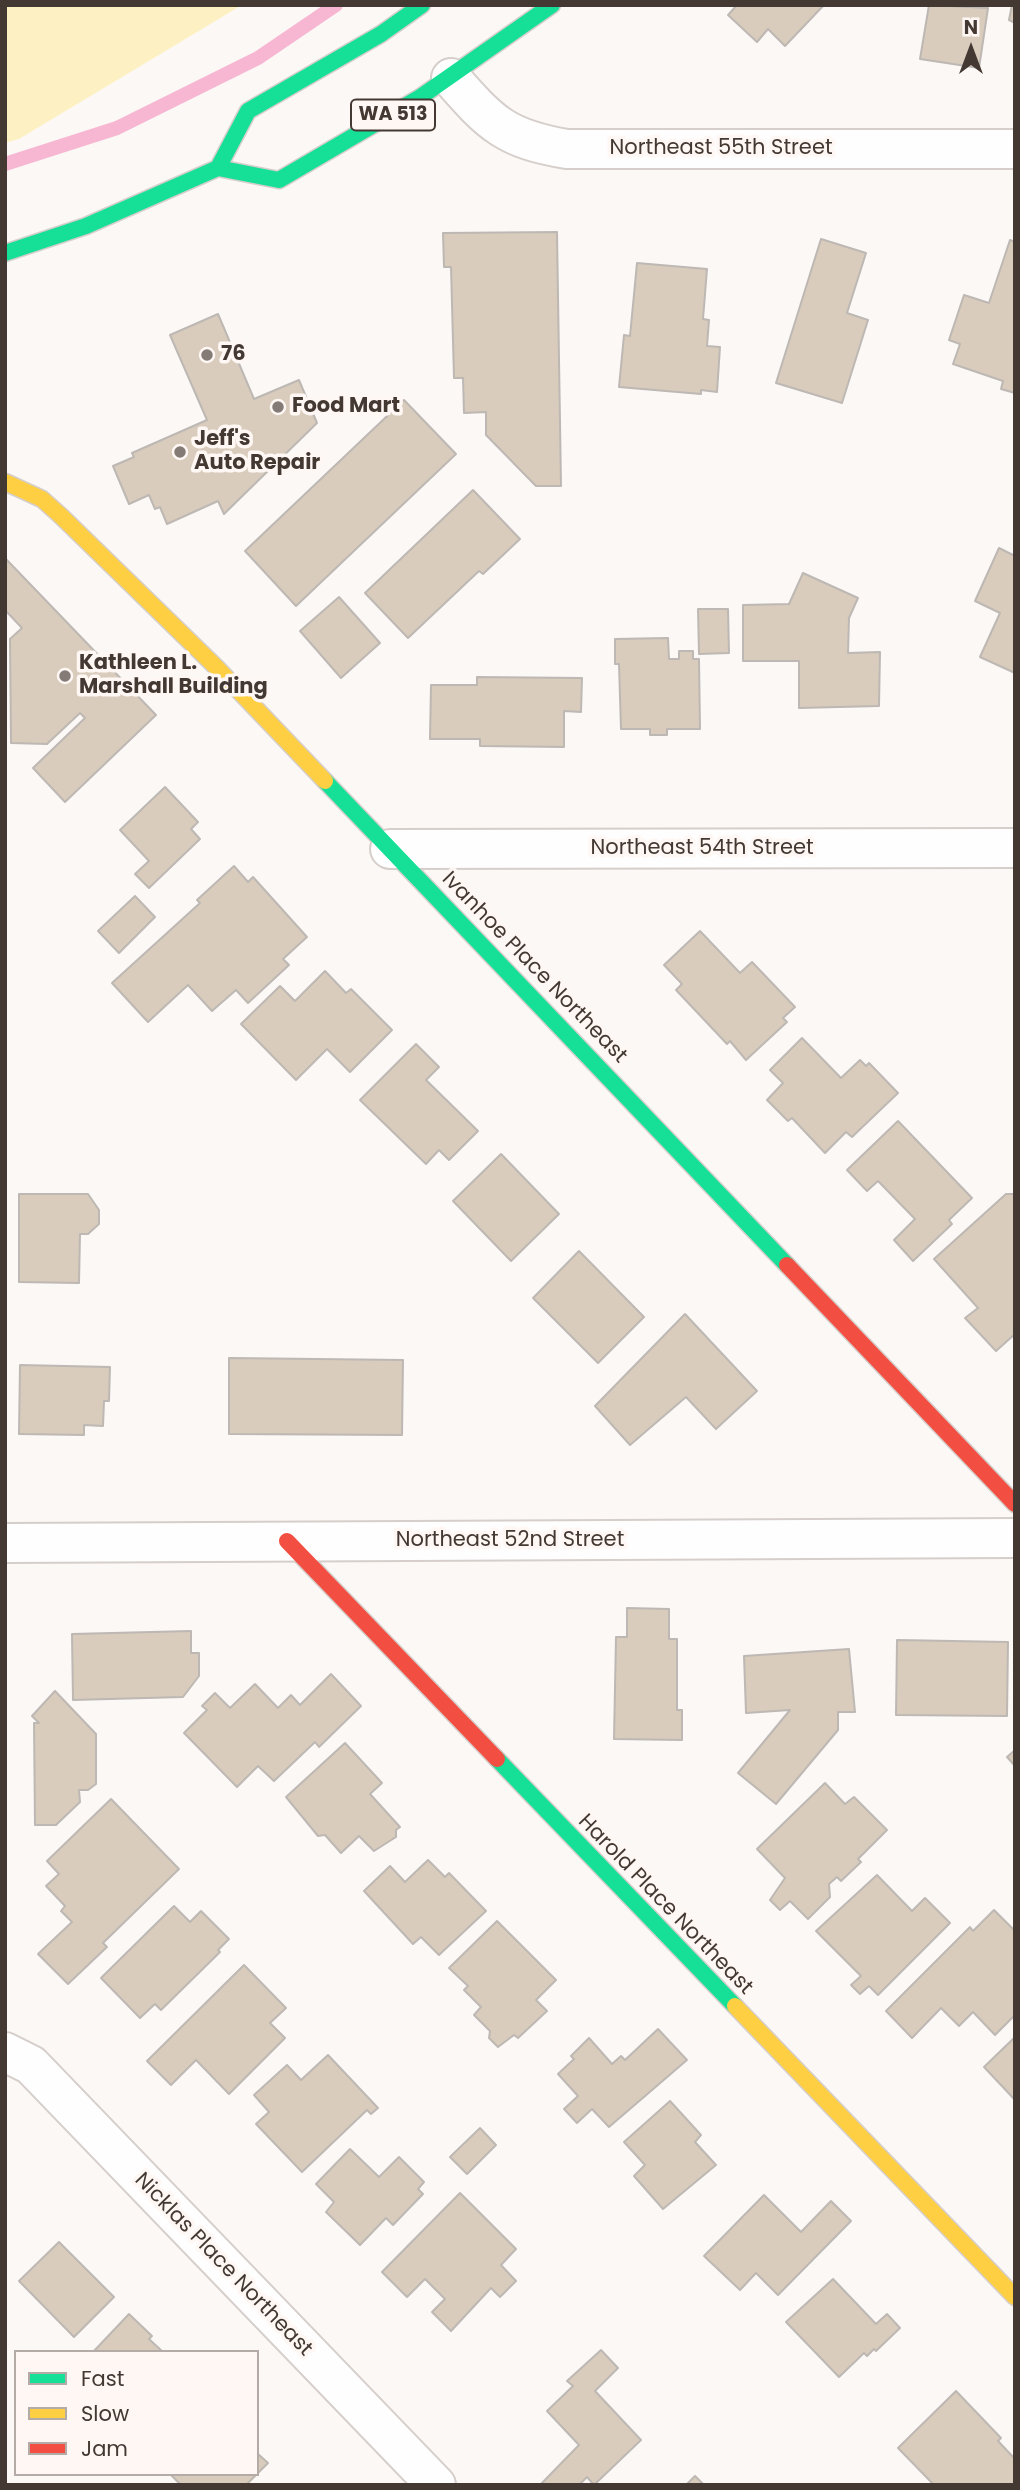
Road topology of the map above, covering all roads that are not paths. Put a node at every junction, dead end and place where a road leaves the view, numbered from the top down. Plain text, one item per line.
1 (422, 5) edge
2 (552, 5) edge
3 (451, 79) junction
4 (1015, 149) edge
5 (218, 168) junction
6 (5, 253) edge
7 (5, 482) edge
8 (1015, 848) edge
9 (390, 849) junction
10 (1015, 1504) edge
11 (1015, 1538) edge
12 (287, 1541) junction
13 (5, 1543) edge
14 (5, 2052) edge
15 (1015, 2297) edge
16 (436, 2485) edge

1 - 5 street
2 - 3 street, WA 513
3 - 4 street, Northeast 55th Street
3 - 5 street, WA 513
5 - 6 street
7 - 9 street, Ivanhoe Place Northeast
8 - 9 street, Northeast 54th Street
9 - 10 street, Ivanhoe Place Northeast
11 - 12 street, Northeast 52nd Street
12 - 13 street, Northeast 52nd Street
12 - 15 street, Harold Place Northeast
14 - 16 street, Nicklas Place Northeast

